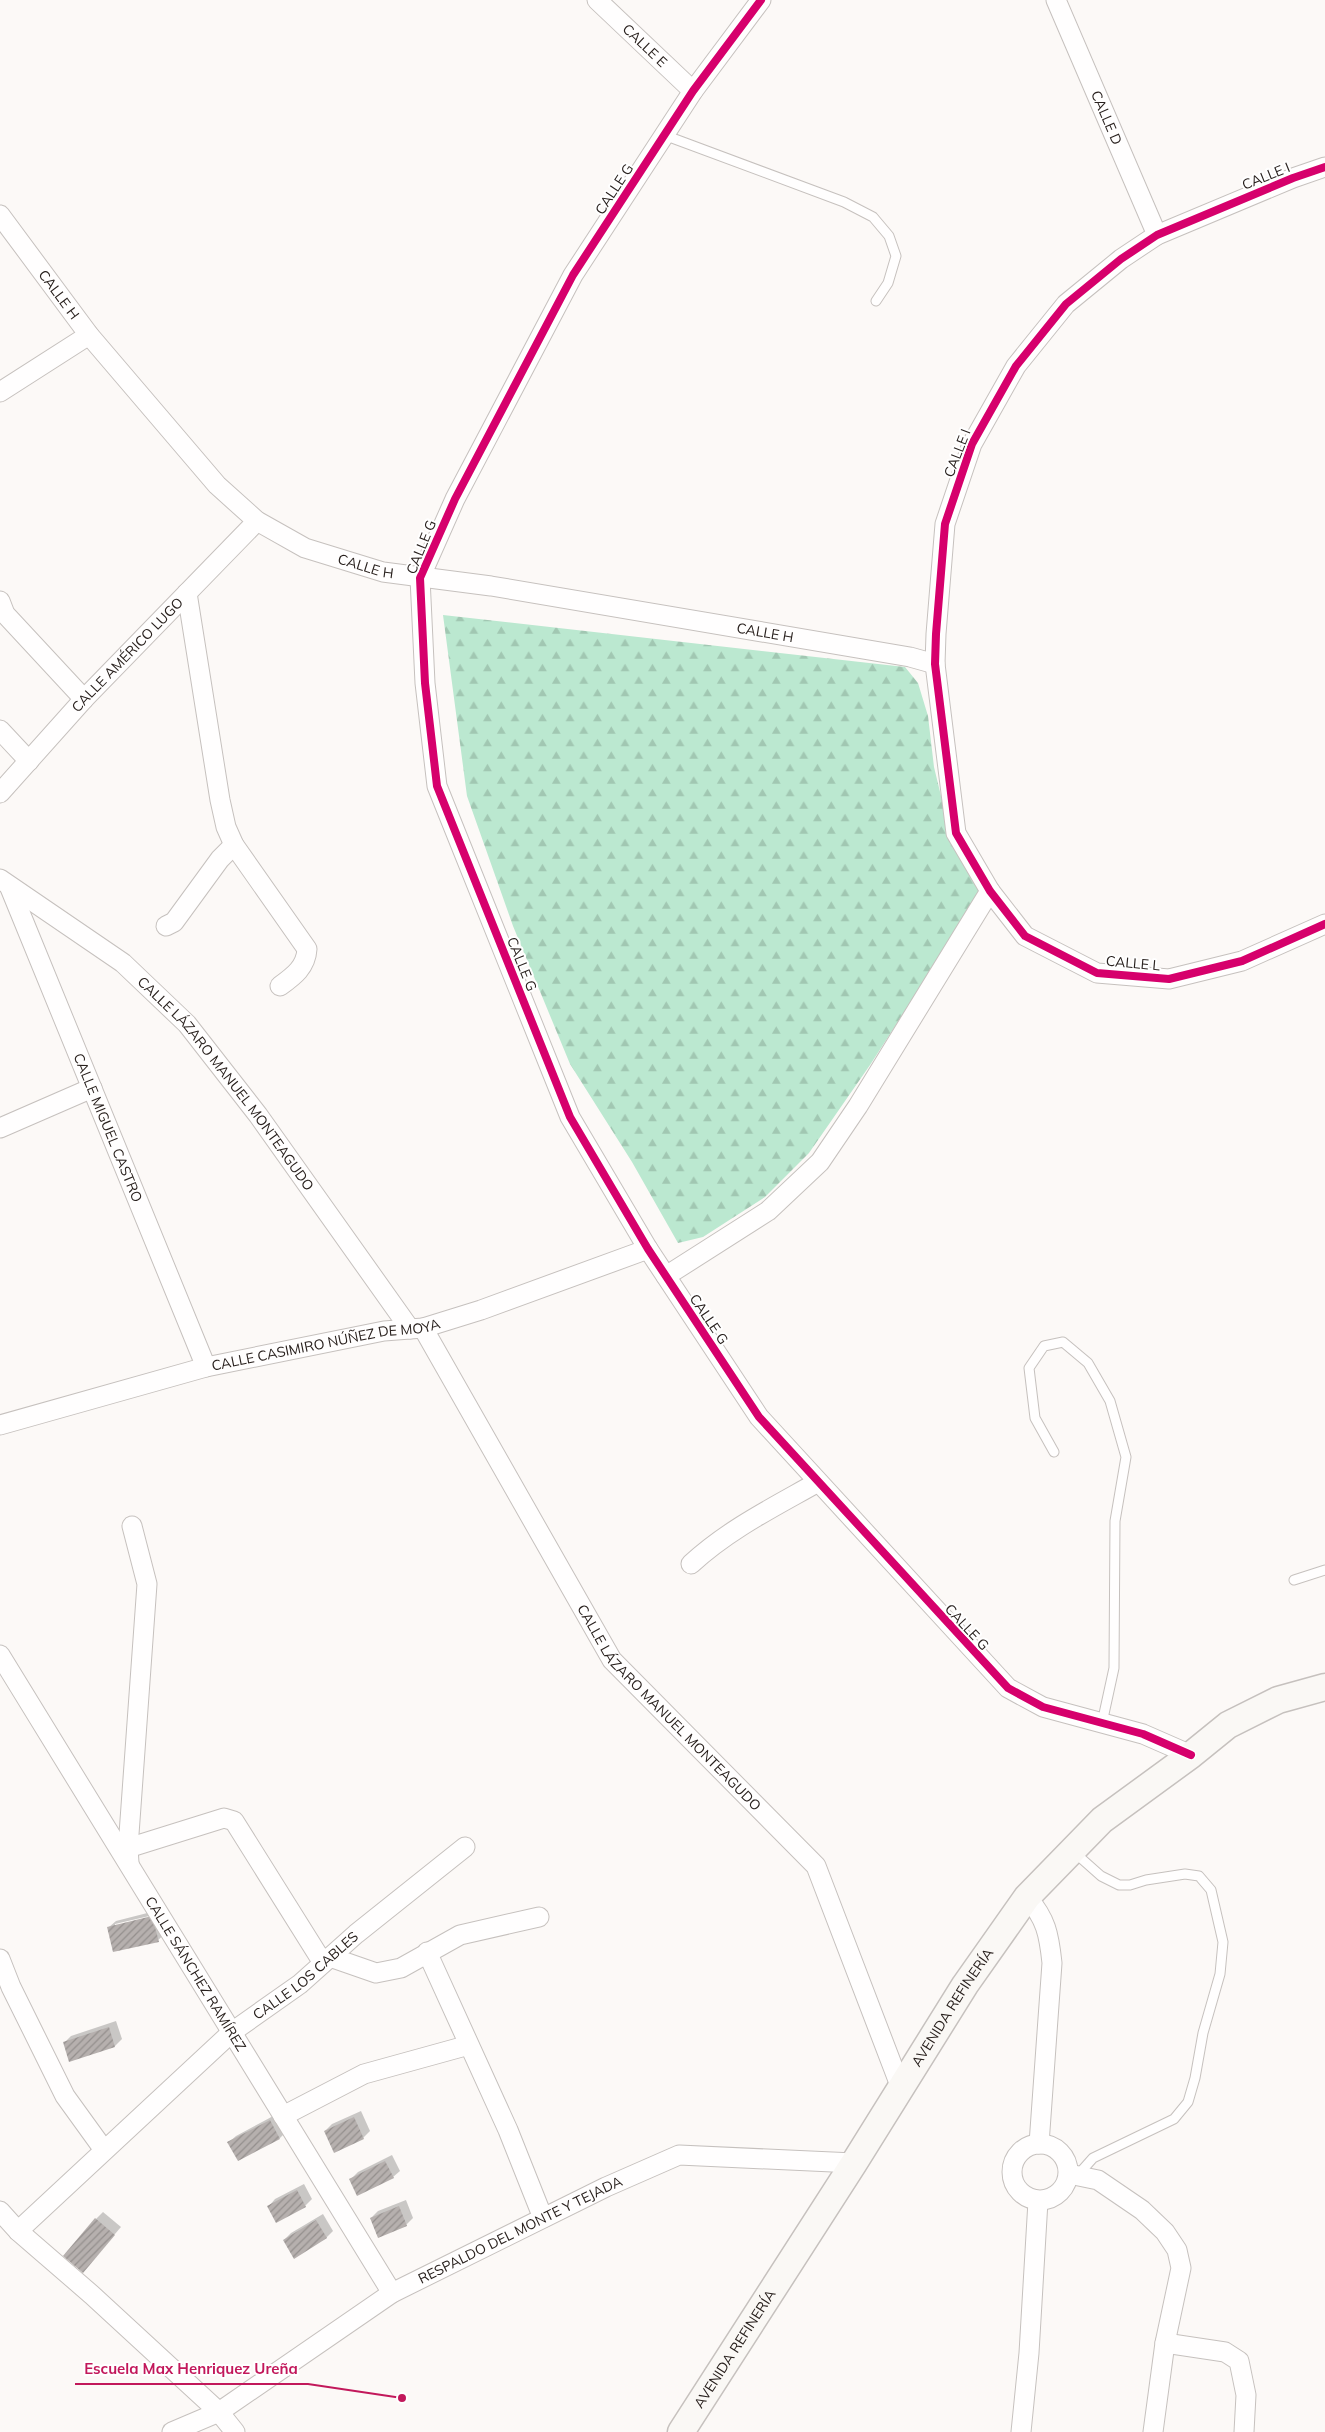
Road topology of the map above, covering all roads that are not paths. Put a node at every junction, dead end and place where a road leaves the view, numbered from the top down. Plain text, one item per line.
1 (597, 0) edge
2 (761, 0) edge
3 (1056, 0) edge
4 (693, 91) junction
5 (664, 135) junction
6 (1325, 168) edge
7 (0, 215) edge
8 (1157, 235) junction
9 (876, 302) dead end
10 (89, 335) junction
11 (0, 392) edge
12 (256, 521) junction
13 (420, 578) junction
14 (187, 593) junction
15 (0, 601) edge
16 (935, 664) junction
17 (84, 699) junction
18 (0, 730) edge
19 (29, 761) junction
20 (0, 793) edge
21 (234, 846) junction
22 (5, 884) edge
23 (990, 891) junction
24 (1325, 924) edge
25 (166, 926) dead end
26 (280, 986) dead end
27 (92, 1088) junction
28 (0, 1128) edge
29 (648, 1248) junction
30 (666, 1276) junction
31 (417, 1328) junction
32 (206, 1367) junction
33 (0, 1425) edge
34 (1054, 1452) dead end
35 (818, 1482) junction
36 (132, 1526) dead end
37 (691, 1564) dead end
38 (1325, 1570) edge
39 (1294, 1580) dead end
40 (0, 1655) edge
41 (1325, 1687) edge
42 (1102, 1723) junction
43 (1192, 1755) junction
44 (466, 1847) dead end
45 (1072, 1851) junction
46 (128, 1856) junction
47 (1027, 1897) junction
48 (539, 1917) dead end
49 (427, 1952) junction
50 (0, 1960) edge
51 (326, 1960) junction
52 (232, 2032) junction
53 (469, 2045) junction
54 (901, 2088) junction
55 (283, 2116) junction
56 (1039, 2144) junction
57 (104, 2150) junction
58 (854, 2163) junction
59 (1073, 2175) junction
60 (1038, 2201) junction
61 (0, 2211) edge
62 (544, 2218) junction
63 (18, 2231) junction
64 (392, 2292) junction
65 (1166, 2343) junction
66 (219, 2412) junction
67 (172, 2432) edge
68 (235, 2432) edge
69 (681, 2432) edge
70 (1021, 2432) edge
71 (1153, 2432) edge
72 (1244, 2432) edge

1 - 4 street, CALLE E
2 - 4 street, CALLE G
3 - 8 street, CALLE D
4 - 5 street, CALLE G
5 - 9 lane
5 - 13 street, CALLE G
6 - 8 street, CALLE I
7 - 10 street, CALLE H
8 - 16 street, CALLE I
10 - 11 street
10 - 12 street, CALLE H
12 - 13 street, CALLE H
12 - 14 street, CALLE AMÉRICO LUGO
13 - 16 street, CALLE H
13 - 29 street, CALLE G
14 - 17 street, CALLE AMÉRICO LUGO
14 - 21 street
15 - 17 street
16 - 23 street, CALLE I
17 - 19 street, CALLE AMÉRICO LUGO
18 - 19 street
19 - 20 street, CALLE AMÉRICO LUGO
21 - 25 street
21 - 26 street
22 - 27 street, CALLE MIGUEL CASTRO
22 - 31 street, CALLE LÁZARO MANUEL MONTEAGUDO
23 - 24 street, CALLE L
23 - 30 street
27 - 28 street
27 - 32 street, CALLE MIGUEL CASTRO
29 - 30 street, CALLE G
29 - 31 street, CALLE CASIMIRO NÚÑEZ DE MOYA
30 - 35 street, CALLE G
31 - 32 street, CALLE CASIMIRO NÚÑEZ DE MOYA
31 - 54 street, CALLE LÁZARO MANUEL MONTEAGUDO
32 - 33 street, CALLE CASIMIRO NÚÑEZ DE MOYA
34 - 42 lane
35 - 37 street
35 - 42 street, CALLE G
36 - 46 street
38 - 39 lane
40 - 46 street, CALLE SÁNCHEZ RAMÍREZ
41 - 43 main road, AVENIDA REFINERÍA
42 - 43 street, CALLE G
43 - 45 main road, AVENIDA REFINERÍA
44 - 51 street, CALLE LOS CABLES
45 - 47 main road, AVENIDA REFINERÍA
45 - 59 lane
46 - 51 street
46 - 52 street, CALLE SÁNCHEZ RAMÍREZ
47 - 54 main road, AVENIDA REFINERÍA
47 - 56 street
48 - 49 street
49 - 51 street
49 - 53 street
50 - 57 street
51 - 52 street, CALLE LOS CABLES
52 - 55 street, CALLE SÁNCHEZ RAMÍREZ
52 - 57 street, CALLE LOS CABLES
53 - 55 street
53 - 62 street
54 - 58 main road, AVENIDA REFINERÍA
55 - 64 street, CALLE SÁNCHEZ RAMÍREZ
56 - 59 street
56 - 60 street
57 - 63 street, CALLE LOS CABLES
58 - 62 street, RESPALDO DEL MONTE Y TEJADA
58 - 69 main road, AVENIDA REFINERÍA
59 - 60 street
59 - 65 street
60 - 70 street
61 - 63 street
62 - 64 street, RESPALDO DEL MONTE Y TEJADA
63 - 66 street
64 - 66 street, RESPALDO DEL MONTE Y TEJADA
65 - 71 street
65 - 72 street
66 - 67 street, RESPALDO DEL MONTE Y TEJADA
66 - 68 street

